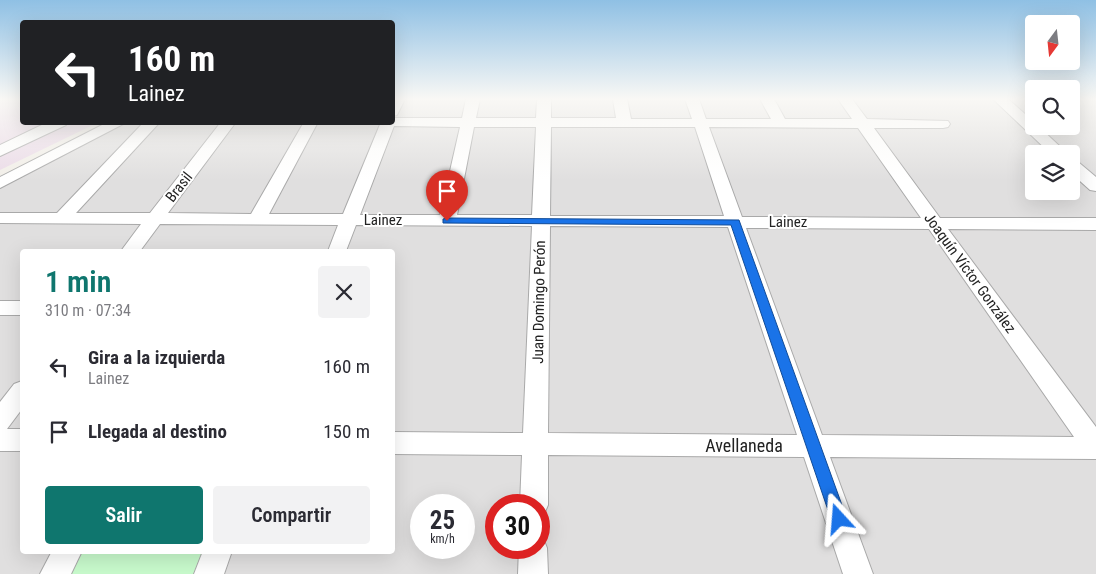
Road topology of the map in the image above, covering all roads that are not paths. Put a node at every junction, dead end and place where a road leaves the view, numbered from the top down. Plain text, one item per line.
1 (53, 126) edge
2 (113, 126) edge
3 (149, 126) edge
4 (226, 126) edge
5 (309, 126) edge
6 (387, 126) edge
7 (467, 126) edge
8 (543, 126) edge
9 (701, 126) edge
10 (864, 126) edge
11 (1029, 126) edge
12 (1050, 145) edge
13 (0, 151) edge
14 (1080, 172) edge
15 (0, 183) edge
16 (1096, 186) edge
17 (0, 218) edge
18 (62, 218) junction
19 (154, 219) junction
20 (257, 220) junction
21 (350, 220) junction
22 (447, 221) junction
23 (541, 221) junction
24 (735, 222) junction
25 (933, 222) junction
26 (1096, 224) edge
27 (132, 249) edge
28 (338, 249) edge
29 (0, 308) edge
30 (20, 308) edge
31 (20, 394) edge
32 (0, 420) edge
33 (0, 440) edge
34 (20, 440) edge
35 (395, 443) edge
36 (536, 444) junction
37 (813, 445) junction
38 (1096, 447) edge
39 (534, 494) edge
40 (66, 554) edge
41 (217, 554) edge
42 (534, 559) edge
43 (55, 574) edge
44 (209, 574) edge
45 (533, 574) edge
46 (858, 574) edge

1 - 13 street
2 - 15 street
3 - 18 street
4 - 19 street, Brasil
5 - 20 street
6 - 21 street
7 - 22 street
8 - 23 street, Juan Domingo Perón
9 - 24 street
10 - 25 street, Joaquín Víctor González
11 - 12 street
14 - 16 street
17 - 18 street, Lainez
18 - 19 street, Lainez
19 - 20 street, Lainez
19 - 27 street, Brasil
20 - 21 street, Lainez
21 - 22 street, Lainez
21 - 28 street
22 - 23 street, Lainez
23 - 24 street, Lainez
23 - 36 street, Juan Domingo Perón
24 - 25 street, Lainez
24 - 37 street
25 - 26 street, Lainez
25 - 38 street, Joaquín Víctor González
29 - 30 street
31 - 32 street
33 - 34 street
35 - 36 street, Avellaneda
36 - 37 street, Avellaneda
36 - 39 street, Juan Domingo Perón
37 - 38 street, Avellaneda
37 - 46 street
40 - 43 street
41 - 44 street
42 - 45 street

